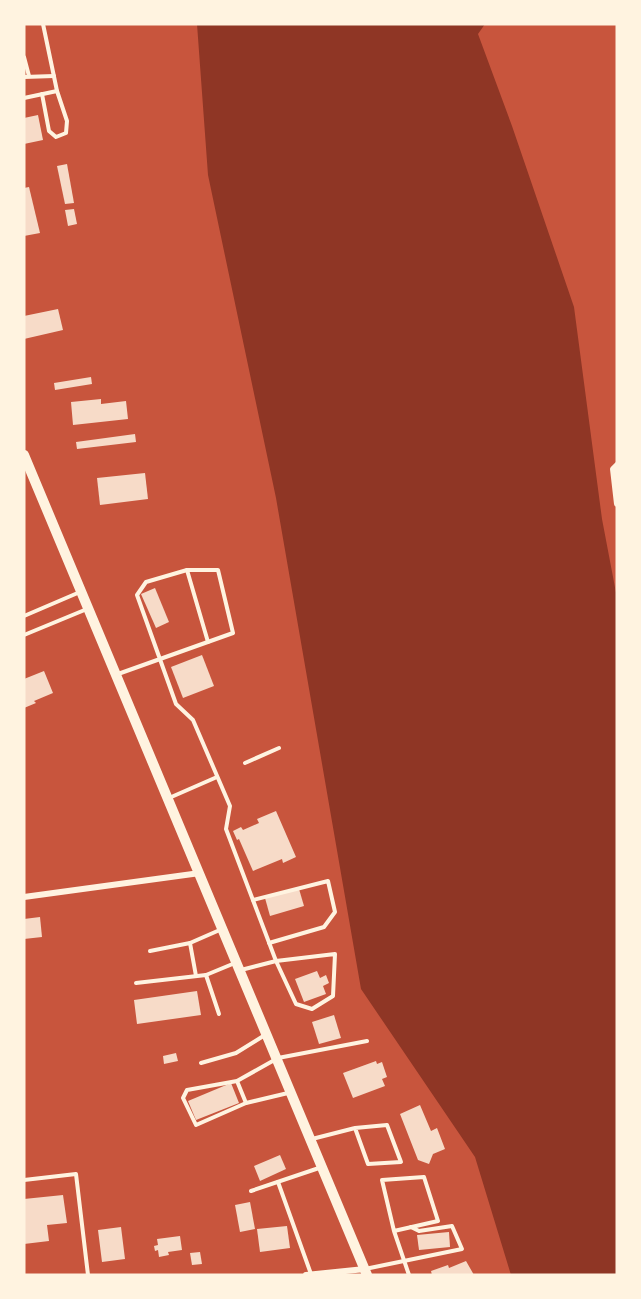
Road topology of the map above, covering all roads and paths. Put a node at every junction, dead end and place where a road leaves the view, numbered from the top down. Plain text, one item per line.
1 (43, 24) edge
2 (24, 57) edge
3 (27, 76) edge
4 (54, 76) junction
5 (57, 91) junction
6 (42, 94) junction
7 (24, 98) edge
8 (24, 454) edge
9 (615, 467) edge
10 (617, 504) edge
11 (187, 570) junction
12 (81, 592) junction
13 (88, 609) junction
14 (24, 615) edge
15 (24, 635) edge
16 (208, 642) junction
17 (160, 659) junction
18 (116, 675) junction
19 (279, 748) dead end
20 (245, 763) dead end
21 (217, 776) junction
22 (169, 799) junction
23 (200, 873) junction
24 (24, 897) edge
25 (253, 900) junction
26 (224, 928) junction
27 (190, 943) junction
28 (269, 943) junction
29 (150, 951) dead end
30 (276, 961) junction
31 (239, 966) junction
32 (206, 975) junction
33 (196, 976) junction
34 (136, 983) dead end
35 (219, 1014) dead end
36 (267, 1033) junction
37 (368, 1041) dead end
38 (278, 1058) junction
39 (201, 1063) dead end
40 (237, 1081) junction
41 (292, 1092) junction
42 (246, 1103) junction
43 (355, 1128) junction
44 (311, 1140) junction
45 (322, 1166) junction
46 (24, 1180) edge
47 (278, 1182) junction
48 (251, 1191) dead end
49 (411, 1227) junction
50 (394, 1231) junction
51 (403, 1261) junction
52 (366, 1272) edge
53 (311, 1274) edge
54 (88, 1275) edge
55 (306, 1275) edge
56 (409, 1275) edge

1 - 4 lane
2 - 3 lane
3 - 4 lane
4 - 5 lane
5 - 6 lane
5 - 6 lane
6 - 7 lane
8 - 12 main road
9 - 10 street
11 - 16 lane
11 - 16 lane
11 - 17 lane
12 - 13 main road
12 - 14 lane
13 - 15 lane
13 - 18 main road
16 - 17 lane
17 - 18 lane
17 - 21 lane
18 - 22 main road
19 - 20 lane
21 - 22 lane
21 - 25 lane
22 - 23 main road
23 - 24 street
23 - 26 main road
25 - 28 lane
25 - 28 lane
26 - 27 lane
26 - 31 main road
27 - 29 lane
27 - 33 lane
28 - 30 lane
30 - 30 lane
30 - 31 lane
31 - 32 lane
31 - 36 main road
32 - 33 lane
32 - 35 lane
33 - 34 lane
36 - 38 main road
36 - 39 lane
37 - 38 lane
38 - 40 lane
38 - 41 main road
40 - 42 lane
40 - 42 lane
41 - 42 lane
41 - 44 main road
43 - 43 lane
43 - 44 lane
44 - 45 main road
45 - 47 lane
45 - 52 main road
46 - 54 lane
47 - 48 lane
47 - 53 lane
49 - 50 lane
49 - 50 lane
49 - 51 lane
50 - 51 lane
51 - 52 lane
51 - 56 lane
52 - 53 street
53 - 55 street

